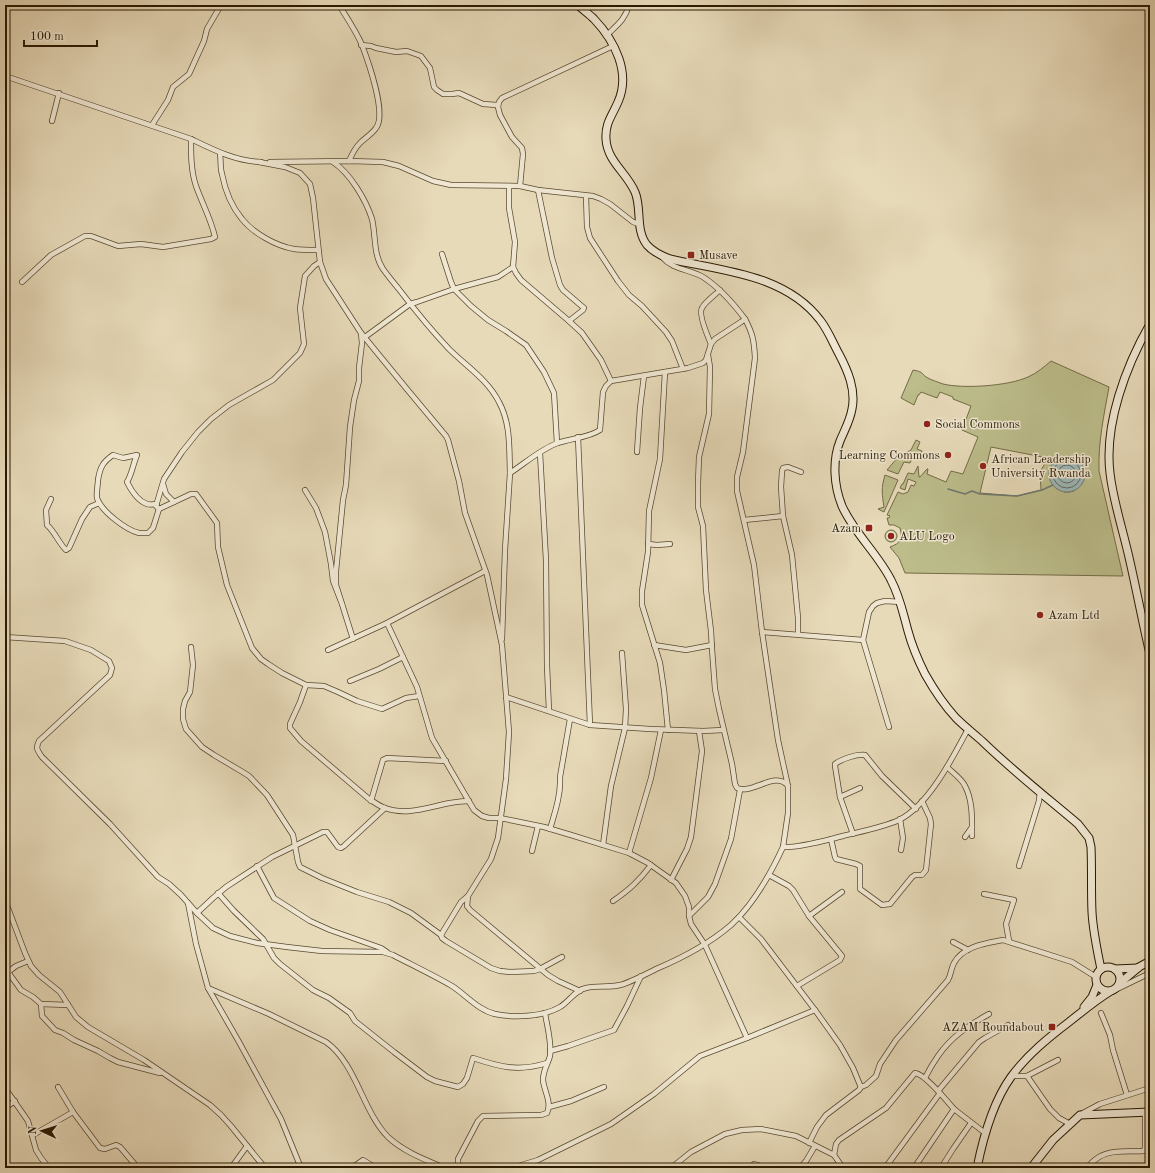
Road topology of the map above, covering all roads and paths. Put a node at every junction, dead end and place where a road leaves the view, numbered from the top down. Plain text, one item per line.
1 (221, 5) edge
2 (339, 5) edge
3 (578, 5) edge
4 (629, 5) edge
5 (606, 36) junction
6 (362, 45) junction
7 (613, 46) junction
8 (5, 76) edge
9 (59, 94) junction
10 (498, 107) junction
11 (52, 121) dead end
12 (152, 125) junction
13 (191, 139) junction
14 (220, 153) junction
15 (349, 161) junction
16 (259, 162) junction
17 (334, 162) junction
18 (510, 186) junction
19 (520, 186) junction
20 (538, 190) junction
21 (586, 196) junction
22 (640, 224) junction
23 (318, 250) junction
24 (442, 254) dead end
25 (662, 256) junction
26 (320, 262) junction
27 (513, 267) junction
28 (22, 282) dead end
29 (454, 289) junction
30 (720, 290) junction
31 (410, 304) junction
32 (745, 319) junction
33 (570, 321) junction
34 (1150, 324) edge
35 (361, 333) junction
36 (365, 337) junction
37 (711, 344) junction
38 (708, 353) junction
39 (683, 369) junction
40 (665, 372) junction
41 (644, 376) junction
42 (611, 381) junction
43 (578, 437) junction
44 (557, 443) junction
45 (540, 452) junction
46 (636, 452) dead end
47 (801, 472) dead end
48 (510, 473) junction
49 (163, 483) junction
50 (306, 490) dead end
51 (51, 499) dead end
52 (174, 502) junction
53 (99, 503) junction
54 (158, 507) junction
55 (783, 516) junction
56 (744, 520) junction
57 (648, 544) junction
58 (670, 544) dead end
59 (485, 571) junction
60 (901, 602) junction
61 (342, 604) junction
62 (387, 622) junction
63 (762, 632) junction
64 (798, 634) junction
65 (5, 636) edge
66 (353, 638) junction
67 (863, 640) junction
68 (502, 645) junction
69 (654, 645) junction
70 (712, 645) junction
71 (192, 647) dead end
72 (328, 650) dead end
73 (622, 653) dead end
74 (1150, 654) edge
75 (403, 657) junction
76 (350, 681) dead end
77 (306, 685) junction
78 (418, 696) junction
79 (506, 697) junction
80 (549, 711) junction
81 (570, 719) junction
82 (590, 725) junction
83 (889, 727) dead end
84 (625, 728) junction
85 (968, 729) junction
86 (661, 730) junction
87 (668, 730) junction
88 (723, 730) junction
89 (699, 731) junction
90 (446, 762) junction
91 (947, 767) junction
92 (788, 786) junction
93 (860, 788) dead end
94 (740, 790) junction
95 (1040, 791) junction
96 (840, 797) junction
97 (371, 800) junction
98 (469, 801) junction
99 (922, 801) junction
100 (385, 808) junction
101 (916, 809) junction
102 (500, 818) junction
103 (900, 819) junction
104 (538, 826) junction
105 (972, 827) junction
106 (550, 829) junction
107 (853, 834) junction
108 (972, 836) dead end
109 (965, 837) dead end
110 (831, 839) junction
111 (295, 845) junction
112 (603, 845) junction
113 (783, 847) junction
114 (901, 850) dead end
115 (532, 851) dead end
116 (629, 853) junction
117 (651, 865) junction
118 (257, 866) junction
119 (1019, 866) dead end
120 (769, 875) junction
121 (671, 880) junction
122 (842, 892) dead end
123 (218, 893) junction
124 (984, 894) dead end
125 (468, 896) junction
126 (5, 900) edge
127 (613, 901) dead end
128 (188, 903) junction
129 (197, 913) junction
130 (689, 916) junction
131 (809, 916) junction
132 (739, 917) junction
133 (441, 935) junction
134 (953, 942) dead end
135 (1009, 942) junction
136 (265, 944) junction
137 (705, 945) junction
138 (968, 950) junction
139 (390, 954) junction
140 (562, 957) dead end
141 (28, 961) junction
142 (1150, 961) edge
143 (1139, 968) junction
144 (540, 969) junction
145 (1101, 969) junction
146 (1115, 969) junction
147 (7, 972) edge
148 (1150, 973) edge
149 (641, 976) junction
150 (1096, 981) junction
151 (1120, 983) junction
152 (797, 986) junction
153 (208, 988) junction
154 (1113, 990) junction
155 (580, 991) junction
156 (41, 1004) junction
157 (68, 1005) junction
158 (815, 1010) junction
159 (545, 1013) junction
160 (1101, 1013) dead end
161 (989, 1014) dead end
162 (1076, 1017) junction
163 (1008, 1025) dead end
164 (747, 1038) junction
165 (550, 1051) junction
166 (1058, 1060) dead end
167 (547, 1063) junction
168 (166, 1074) junction
169 (1012, 1076) junction
170 (1027, 1076) junction
171 (925, 1078) junction
172 (58, 1087) dead end
173 (604, 1087) dead end
174 (861, 1087) junction
175 (5, 1088) edge
176 (1150, 1088) edge
177 (939, 1092) junction
178 (1127, 1095) junction
179 (15, 1101) junction
180 (5, 1108) edge
181 (549, 1108) junction
182 (954, 1109) junction
183 (73, 1112) junction
184 (1148, 1112) edge
185 (1080, 1115) junction
186 (971, 1123) junction
187 (1070, 1124) junction
188 (985, 1133) junction
189 (33, 1135) junction
190 (809, 1143) junction
191 (246, 1146) junction
192 (815, 1146) junction
193 (834, 1154) junction
194 (754, 1164) dead end
195 (356, 1165) dead end
196 (49, 1168) edge
197 (138, 1168) edge
198 (231, 1168) edge
199 (265, 1168) edge
200 (301, 1168) edge
201 (376, 1168) edge
202 (445, 1168) edge
203 (461, 1168) edge
204 (512, 1168) edge
205 (671, 1168) edge
206 (767, 1168) edge
207 (800, 1168) edge
208 (843, 1168) edge
209 (885, 1168) edge
210 (914, 1168) edge
211 (941, 1168) edge
212 (976, 1168) edge
213 (1031, 1168) edge
214 (1087, 1168) edge

1 - 12 street
2 - 6 street
3 - 5 main road
4 - 5 street
5 - 7 main road
6 - 10 street
6 - 15 street
7 - 10 street
7 - 22 main road
8 - 9 street
9 - 11 street
9 - 12 street
10 - 19 street
12 - 13 street
13 - 14 street
13 - 28 street
14 - 16 street
14 - 23 street
15 - 17 street
15 - 18 street
16 - 17 street
16 - 23 street
17 - 31 street
18 - 19 street
18 - 27 street
19 - 20 street
20 - 21 street
20 - 33 street
21 - 22 street
21 - 39 street
22 - 25 main road
23 - 26 street
24 - 29 street
25 - 30 street
25 - 60 main road
26 - 35 street
26 - 49 street
27 - 29 street
27 - 33 street
29 - 31 street
29 - 44 street
30 - 32 street
30 - 37 street
31 - 36 street
31 - 48 street
32 - 37 street
32 - 56 street
33 - 42 street
34 - 74 main road
35 - 36 street
35 - 61 street
36 - 59 street
37 - 38 street
38 - 39 street
38 - 70 street
39 - 40 street
40 - 41 street
40 - 57 street
41 - 42 street
41 - 46 street
42 - 43 street
43 - 44 street
43 - 82 street
44 - 45 street
45 - 48 street
45 - 80 street
47 - 55 street
48 - 68 street
49 - 52 street
49 - 54 street
50 - 61 street
51 - 53 street
52 - 54 street
52 - 77 street
53 - 54 street
53 - 54 street
55 - 56 street
55 - 64 street
56 - 63 street
57 - 58 street
57 - 69 street
59 - 62 street
59 - 68 street
60 - 67 street
60 - 85 main road
61 - 66 street
62 - 66 street
62 - 75 street
63 - 64 street
63 - 92 street
64 - 67 street
65 - 128 street
66 - 72 street
67 - 83 street
68 - 79 street
69 - 70 street
69 - 87 street
70 - 88 street
71 - 111 street
73 - 84 street
75 - 76 street
75 - 78 street
77 - 78 street
77 - 97 street
78 - 90 street
79 - 80 street
79 - 102 street
80 - 81 street
81 - 82 street
81 - 106 street
82 - 84 street
84 - 86 street
84 - 112 street
85 - 91 street
85 - 95 main road
86 - 87 street
86 - 116 street
87 - 89 street
88 - 89 street
88 - 94 street
89 - 121 street
90 - 97 street
90 - 98 street
91 - 99 street
91 - 105 street
92 - 94 street
92 - 113 street
93 - 96 street
94 - 130 street
95 - 119 street
95 - 145 main road
96 - 101 street
96 - 107 street
97 - 100 street
98 - 100 street
98 - 102 street
99 - 101 street
99 - 110 street
100 - 111 street
101 - 103 street
102 - 104 street
102 - 125 street
103 - 107 street
103 - 114 street
104 - 106 street
104 - 115 street
105 - 108 street
105 - 109 street
106 - 112 street
107 - 110 street
110 - 113 street
111 - 118 street
111 - 133 street
112 - 116 street
113 - 120 street
116 - 117 street
117 - 121 street
117 - 127 street
118 - 123 street
118 - 139 street
120 - 131 street
120 - 132 street
121 - 130 street
122 - 131 street
123 - 129 street
123 - 136 street
124 - 135 street
125 - 133 street
125 - 144 street
126 - 141 street
128 - 129 street
128 - 153 street
129 - 136 street
130 - 137 street
131 - 152 street
132 - 137 street
132 - 152 street
133 - 144 street
134 - 138 street
135 - 138 street
135 - 150 street
136 - 139 street
136 - 167 street
137 - 149 street
137 - 164 street
138 - 174 street
139 - 159 street
140 - 144 street
141 - 147 street
141 - 157 street
142 - 143 main road
143 - 146 main road
143 - 151 main road
144 - 155 street
145 - 146 main road
145 - 150 main road
146 - 151 main road
147 - 156 street
148 - 154 street
149 - 155 street
149 - 165 street
150 - 154 main road
150 - 162 main road
151 - 154 main road
152 - 158 street
153 - 200 street
153 - 202 street
154 - 162 main road
155 - 159 street
156 - 157 street
156 - 168 street
157 - 168 street
158 - 164 street
158 - 174 street
159 - 165 street
160 - 178 street
161 - 171 street
162 - 169 main road
163 - 177 street
164 - 204 street
165 - 167 street
166 - 170 street
167 - 181 street
168 - 191 street
169 - 170 street
169 - 188 main road
170 - 187 street
171 - 177 street
171 - 193 street
172 - 183 street
173 - 181 street
174 - 190 street
175 - 179 street
176 - 178 street
177 - 182 street
177 - 209 street
178 - 185 street
179 - 180 street
179 - 189 street
181 - 203 street
182 - 186 street
182 - 210 street
183 - 189 street
183 - 197 street
184 - 185 main road
184 - 214 street
185 - 187 main road
186 - 188 street
186 - 211 street
187 - 213 main road
188 - 212 main road
189 - 196 street
190 - 192 street
190 - 205 street
191 - 198 street
191 - 199 street
192 - 193 street
192 - 207 street
193 - 208 street
194 - 206 street
195 - 201 street

